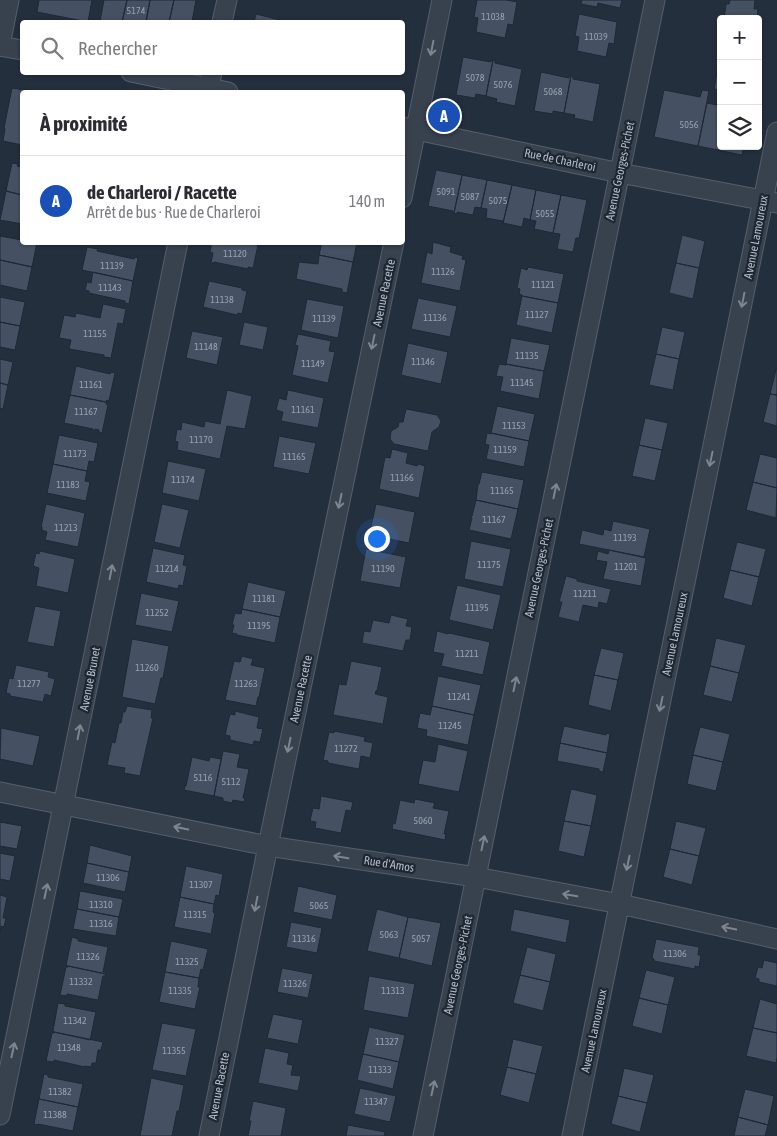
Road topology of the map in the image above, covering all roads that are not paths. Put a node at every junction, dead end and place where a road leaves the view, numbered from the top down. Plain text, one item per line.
1 (9, 0) edge
2 (226, 0) edge
3 (442, 0) edge
4 (655, 0) edge
5 (222, 20) edge
6 (0, 45) edge
7 (20, 50) edge
8 (149, 75) edge
9 (209, 85) edge
10 (223, 90) edge
11 (409, 129) edge
12 (777, 132) edge
13 (405, 168) edge
14 (620, 172) junction
15 (770, 202) edge
16 (177, 245) edge
17 (393, 245) edge
18 (0, 792) edge
19 (64, 805) junction
20 (268, 846) junction
21 (476, 877) junction
22 (620, 904) junction
23 (777, 939) edge
24 (0, 1115) edge
25 (209, 1136) edge
26 (423, 1136) edge
27 (572, 1136) edge

1 - 6 street
2 - 5 street
3 -> 11 street
4 - 14 street, Avenue Georges-Pichet
6 - 7 street
8 - 9 street
9 - 10 street
11 - 13 street
11 - 14 street, Rue de Charleroi
12 - 15 street, Avenue Lamoureux
14 - 15 street, Rue de Charleroi
21 -> 14 street, Avenue Georges-Pichet
15 -> 22 street, Avenue Lamoureux
19 -> 16 street, Avenue Brunet
17 -> 20 street, Avenue Racette
18 - 19 street, Rue d'Amos
20 -> 19 street, Rue d'Amos
24 -> 19 street, Avenue Brunet
21 -> 20 street, Rue d'Amos
20 -> 25 street, Avenue Racette
22 -> 21 street, Rue d'Amos
26 -> 21 street, Avenue Georges-Pichet
23 -> 22 street, Rue d'Amos
22 - 27 street, Avenue Lamoureux

